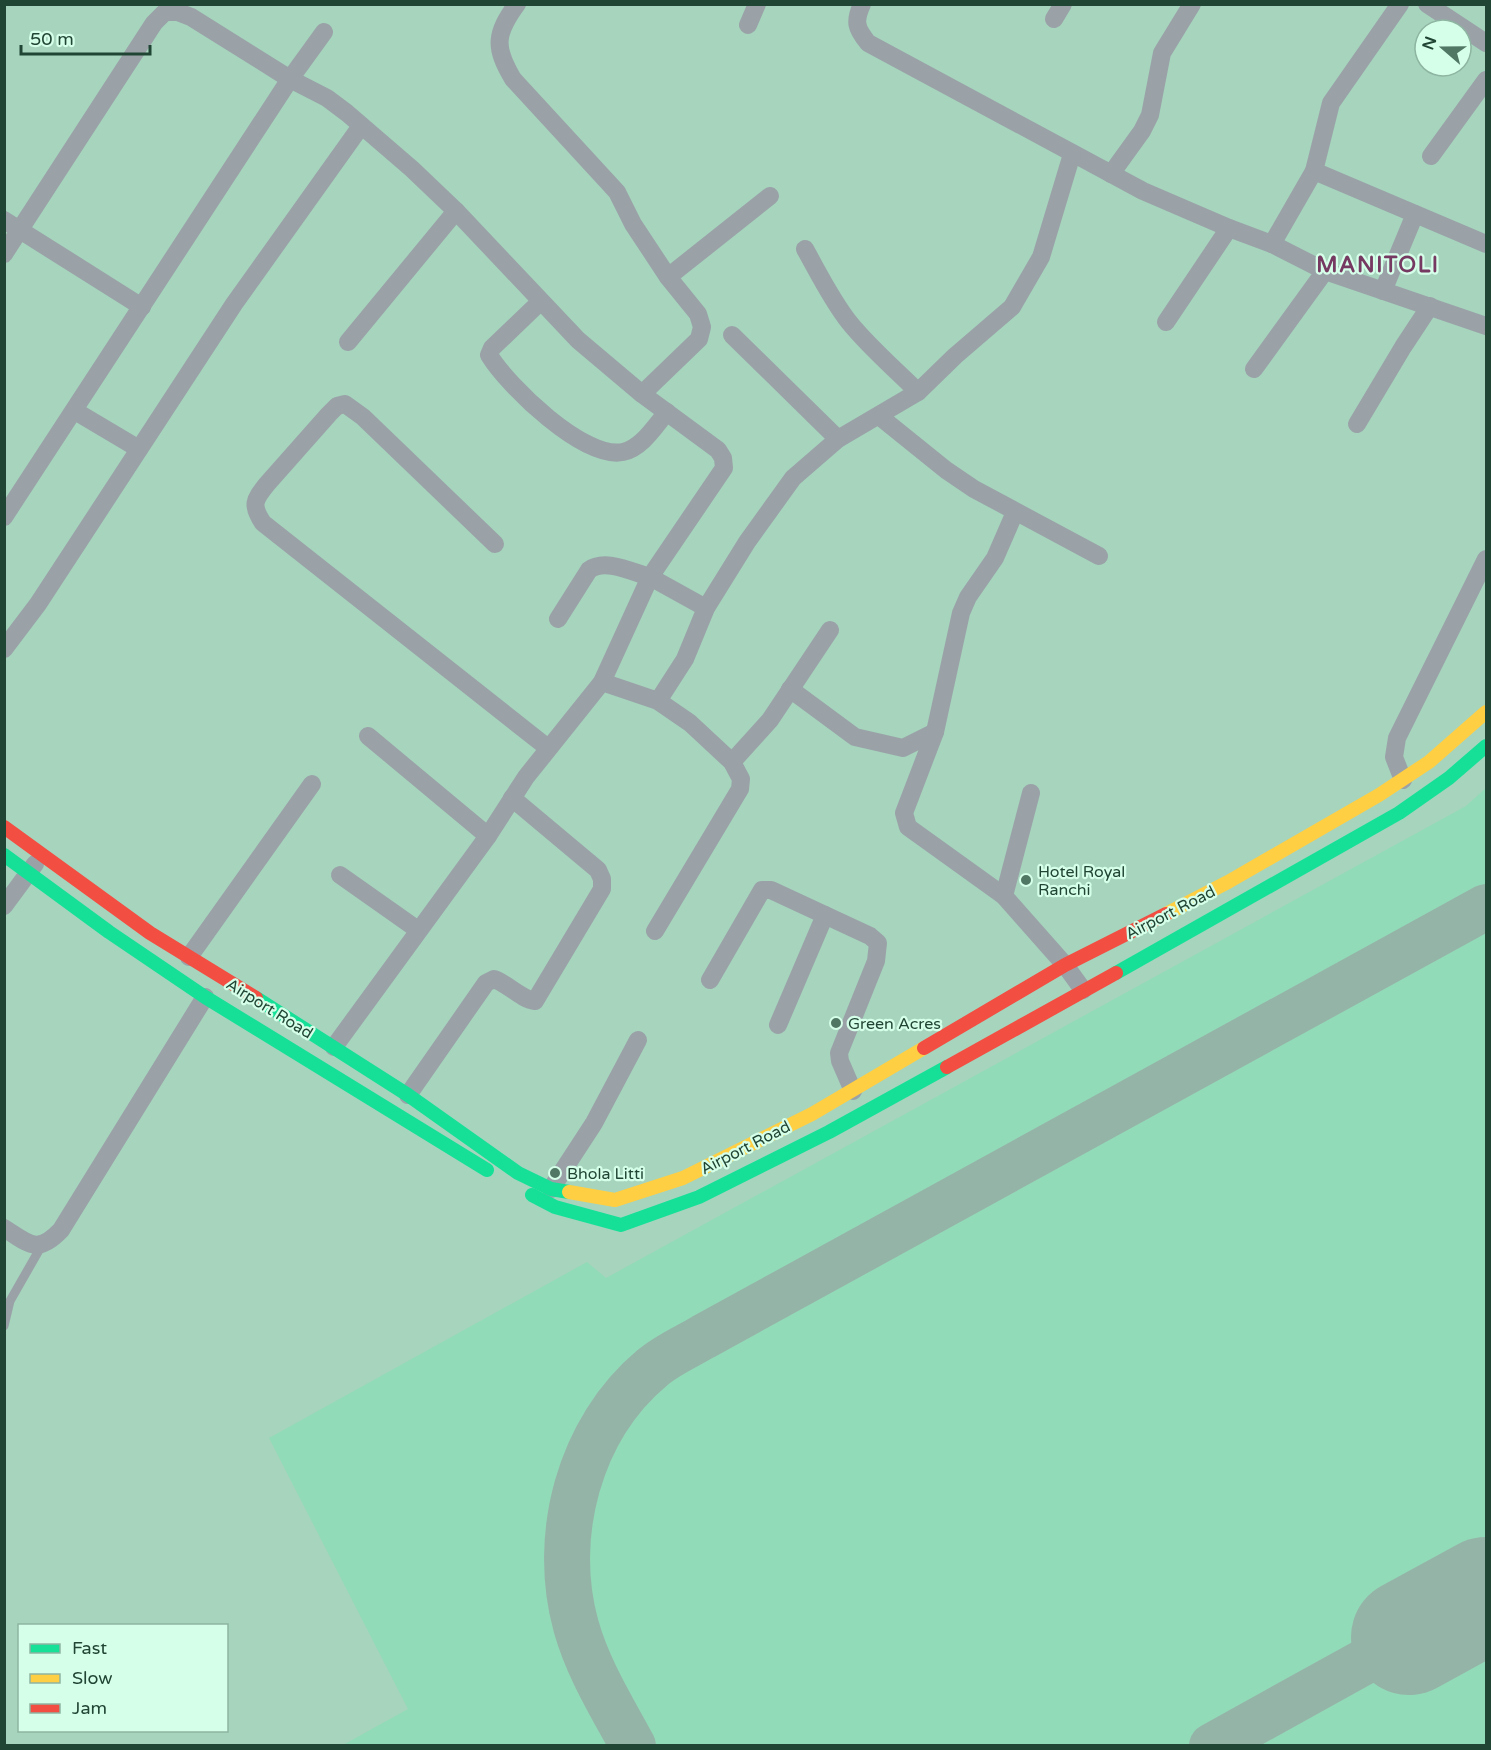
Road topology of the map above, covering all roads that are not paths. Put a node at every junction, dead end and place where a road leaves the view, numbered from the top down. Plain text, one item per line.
1 (517, 4) edge
2 (757, 4) edge
3 (862, 4) edge
4 (1192, 4) edge
5 (1400, 4) edge
6 (1428, 4) edge
7 (748, 25) dead end
8 (324, 32) dead end
9 (1486, 44) edge
10 (290, 79) junction
11 (1486, 80) edge
12 (361, 126) junction
13 (1072, 154) junction
14 (1431, 156) dead end
15 (1314, 171) junction
16 (1111, 174) junction
17 (770, 196) dead end
18 (456, 211) junction
19 (1415, 214) junction
20 (12, 225) edge
21 (1229, 228) junction
22 (1272, 244) junction
23 (1486, 244) edge
24 (805, 249) dead end
25 (4, 254) edge
26 (1325, 271) junction
27 (668, 277) junction
28 (1383, 291) junction
29 (540, 302) junction
30 (1430, 306) junction
31 (142, 307) junction
32 (1166, 322) dead end
33 (1486, 326) edge
34 (732, 335) dead end
35 (348, 342) dead end
36 (1254, 369) dead end
37 (918, 392) junction
38 (642, 394) junction
39 (75, 411) junction
40 (667, 412) junction
41 (879, 416) junction
42 (1356, 424) dead end
43 (838, 440) junction
44 (139, 449) junction
45 (1015, 512) junction
46 (4, 517) edge
47 (495, 544) dead end
48 (1099, 556) dead end
49 (1486, 559) edge
50 (650, 577) junction
51 (706, 608) junction
52 (558, 619) dead end
53 (830, 630) dead end
54 (4, 650) edge
55 (602, 682) junction
56 (790, 689) junction
57 (658, 701) junction
58 (1486, 712) edge
59 (935, 732) junction
60 (368, 736) dead end
61 (1486, 746) edge
62 (548, 748) junction
63 (732, 762) junction
64 (1402, 780) junction
65 (312, 784) dead end
66 (1031, 793) dead end
67 (512, 798) junction
68 (4, 827) edge
69 (488, 836) junction
70 (42, 854) junction
71 (4, 855) edge
72 (28, 873) junction
73 (340, 875) dead end
74 (1004, 896) junction
75 (4, 906) edge
76 (825, 915) junction
77 (418, 930) junction
78 (655, 931) dead end
79 (189, 957) junction
80 (1065, 964) junction
81 (710, 980) dead end
82 (1083, 990) junction
83 (205, 997) junction
84 (778, 1025) dead end
85 (638, 1040) dead end
86 (334, 1047) junction
87 (853, 1091) junction
88 (408, 1095) junction
89 (551, 1189) junction
90 (4, 1228) edge
91 (42, 1245) junction
92 (4, 1326) edge

1 - 27 street
2 - 7 street
3 - 13 street
4 - 16 street
5 - 15 street
6 - 9 street
8 - 10 street
10 - 12 street
10 - 20 street
10 - 31 street
11 - 14 street
12 - 18 street
12 - 44 street
13 - 16 street
13 - 37 street
15 - 19 street
15 - 22 street
16 - 21 street
17 - 27 street
18 - 29 street
18 - 35 street
19 - 23 street
19 - 28 street
20 - 25 street
20 - 31 street
21 - 22 street
21 - 32 street
22 - 26 street
24 - 37 street
26 - 28 street
26 - 36 street
27 - 38 street
28 - 30 street
29 - 38 street
29 - 40 street
30 - 33 street
30 - 42 street
31 - 39 street
34 - 43 street
37 - 41 street
38 - 40 street
39 - 44 street
39 - 46 street
40 - 50 street
41 - 43 street
41 - 45 street
43 - 51 street
44 - 54 street
45 - 48 street
45 - 59 street
47 - 62 street
49 - 64 street
50 - 51 street
50 - 52 street
50 - 55 street
51 - 57 street
53 - 56 street
55 - 57 street
55 - 62 street
56 - 59 street
56 - 63 street
57 - 63 street
58 - 64 street, Airport Road
59 - 74 street
60 - 69 street
61 - 82 street, Airport Road
62 - 67 street
63 - 78 street
64 - 80 street, Airport Road
65 - 79 street
66 - 74 street
67 - 69 street
67 - 88 street
68 - 70 street, Airport Road
69 - 77 street
70 - 72 street
70 - 79 street, Airport Road
71 - 72 street, Airport Road
72 - 75 street
72 - 83 street, Airport Road
73 - 77 street
74 - 80 street
76 - 81 street
76 - 84 street
76 - 87 street
77 - 86 street
79 - 86 street, Airport Road
80 - 82 street
80 - 87 street, Airport Road
82 - 83 street, Airport Road
83 - 91 street
85 - 89 street
86 - 88 street, Airport Road
87 - 89 street, Airport Road
88 - 89 street, Airport Road
90 - 91 street
91 - 92 lane

